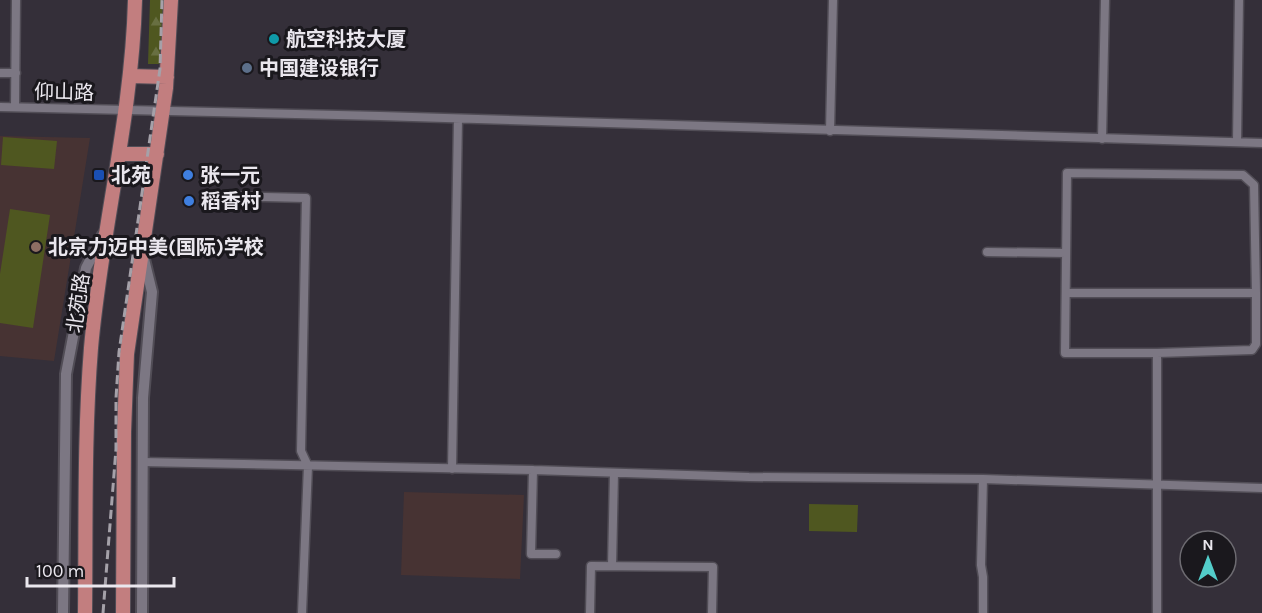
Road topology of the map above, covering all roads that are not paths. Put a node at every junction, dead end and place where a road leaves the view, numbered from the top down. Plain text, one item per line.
1 (16, 0) edge
2 (135, 0) edge
3 (171, 0) edge
4 (833, 0) edge
5 (1105, 0) edge
6 (1239, 0) edge
7 (0, 73) edge
8 (16, 74) junction
9 (130, 76) junction
10 (168, 77) junction
11 (0, 107) edge
12 (15, 107) junction
13 (126, 110) junction
14 (163, 110) junction
15 (458, 118) junction
16 (830, 131) junction
17 (1102, 138) junction
18 (1238, 142) junction
19 (1262, 143) edge
20 (120, 154) junction
21 (157, 154) junction
22 (223, 196) dead end
23 (109, 224) junction
24 (142, 251) junction
25 (987, 252) dead end
26 (1066, 253) junction
27 (1066, 293) junction
28 (1256, 293) junction
29 (1157, 353) junction
30 (142, 462) junction
31 (308, 466) junction
32 (452, 469) junction
33 (533, 470) junction
34 (614, 473) junction
35 (983, 479) junction
36 (1156, 484) junction
37 (1262, 488) edge
38 (556, 554) dead end
39 (612, 566) junction
40 (63, 613) edge
41 (85, 613) edge
42 (123, 613) edge
43 (142, 613) edge
44 (302, 613) edge
45 (590, 613) edge
46 (712, 613) edge
47 (983, 613) edge
48 (1157, 613) edge

1 - 8 street
2 - 9 main road, 北苑路
3 - 10 main road
4 - 16 street
5 - 17 street
6 - 18 street
7 - 8 street
8 - 12 street
9 - 10 main road
9 - 13 main road, 北苑路
10 - 14 main road
11 - 12 street, 仰山路
12 - 13 street, 仰山路
13 - 14 street, 仰山路
13 - 20 main road, 北苑路
14 - 15 street, 仰山路
14 - 21 main road
15 - 16 street, 仰山路
15 - 32 street
16 - 17 street, 仰山路
17 - 18 street, 仰山路
18 - 19 street, 仰山路
20 - 21 main road
20 - 23 main road, 北苑路
21 - 24 main road
22 - 31 street
23 - 40 street
23 - 41 main road, 北苑路
24 - 30 street
24 - 42 main road
25 - 26 street
26 - 27 street
26 - 28 street
27 - 28 street
27 - 29 street
28 - 29 street
29 - 36 street
30 - 31 street
30 - 43 street
31 - 32 street
31 - 44 street
32 - 33 street
33 - 34 street
33 - 38 street
34 - 35 street
34 - 39 street
35 - 36 street
35 - 47 street
36 - 37 street
36 - 48 street
39 - 45 street
39 - 46 street

